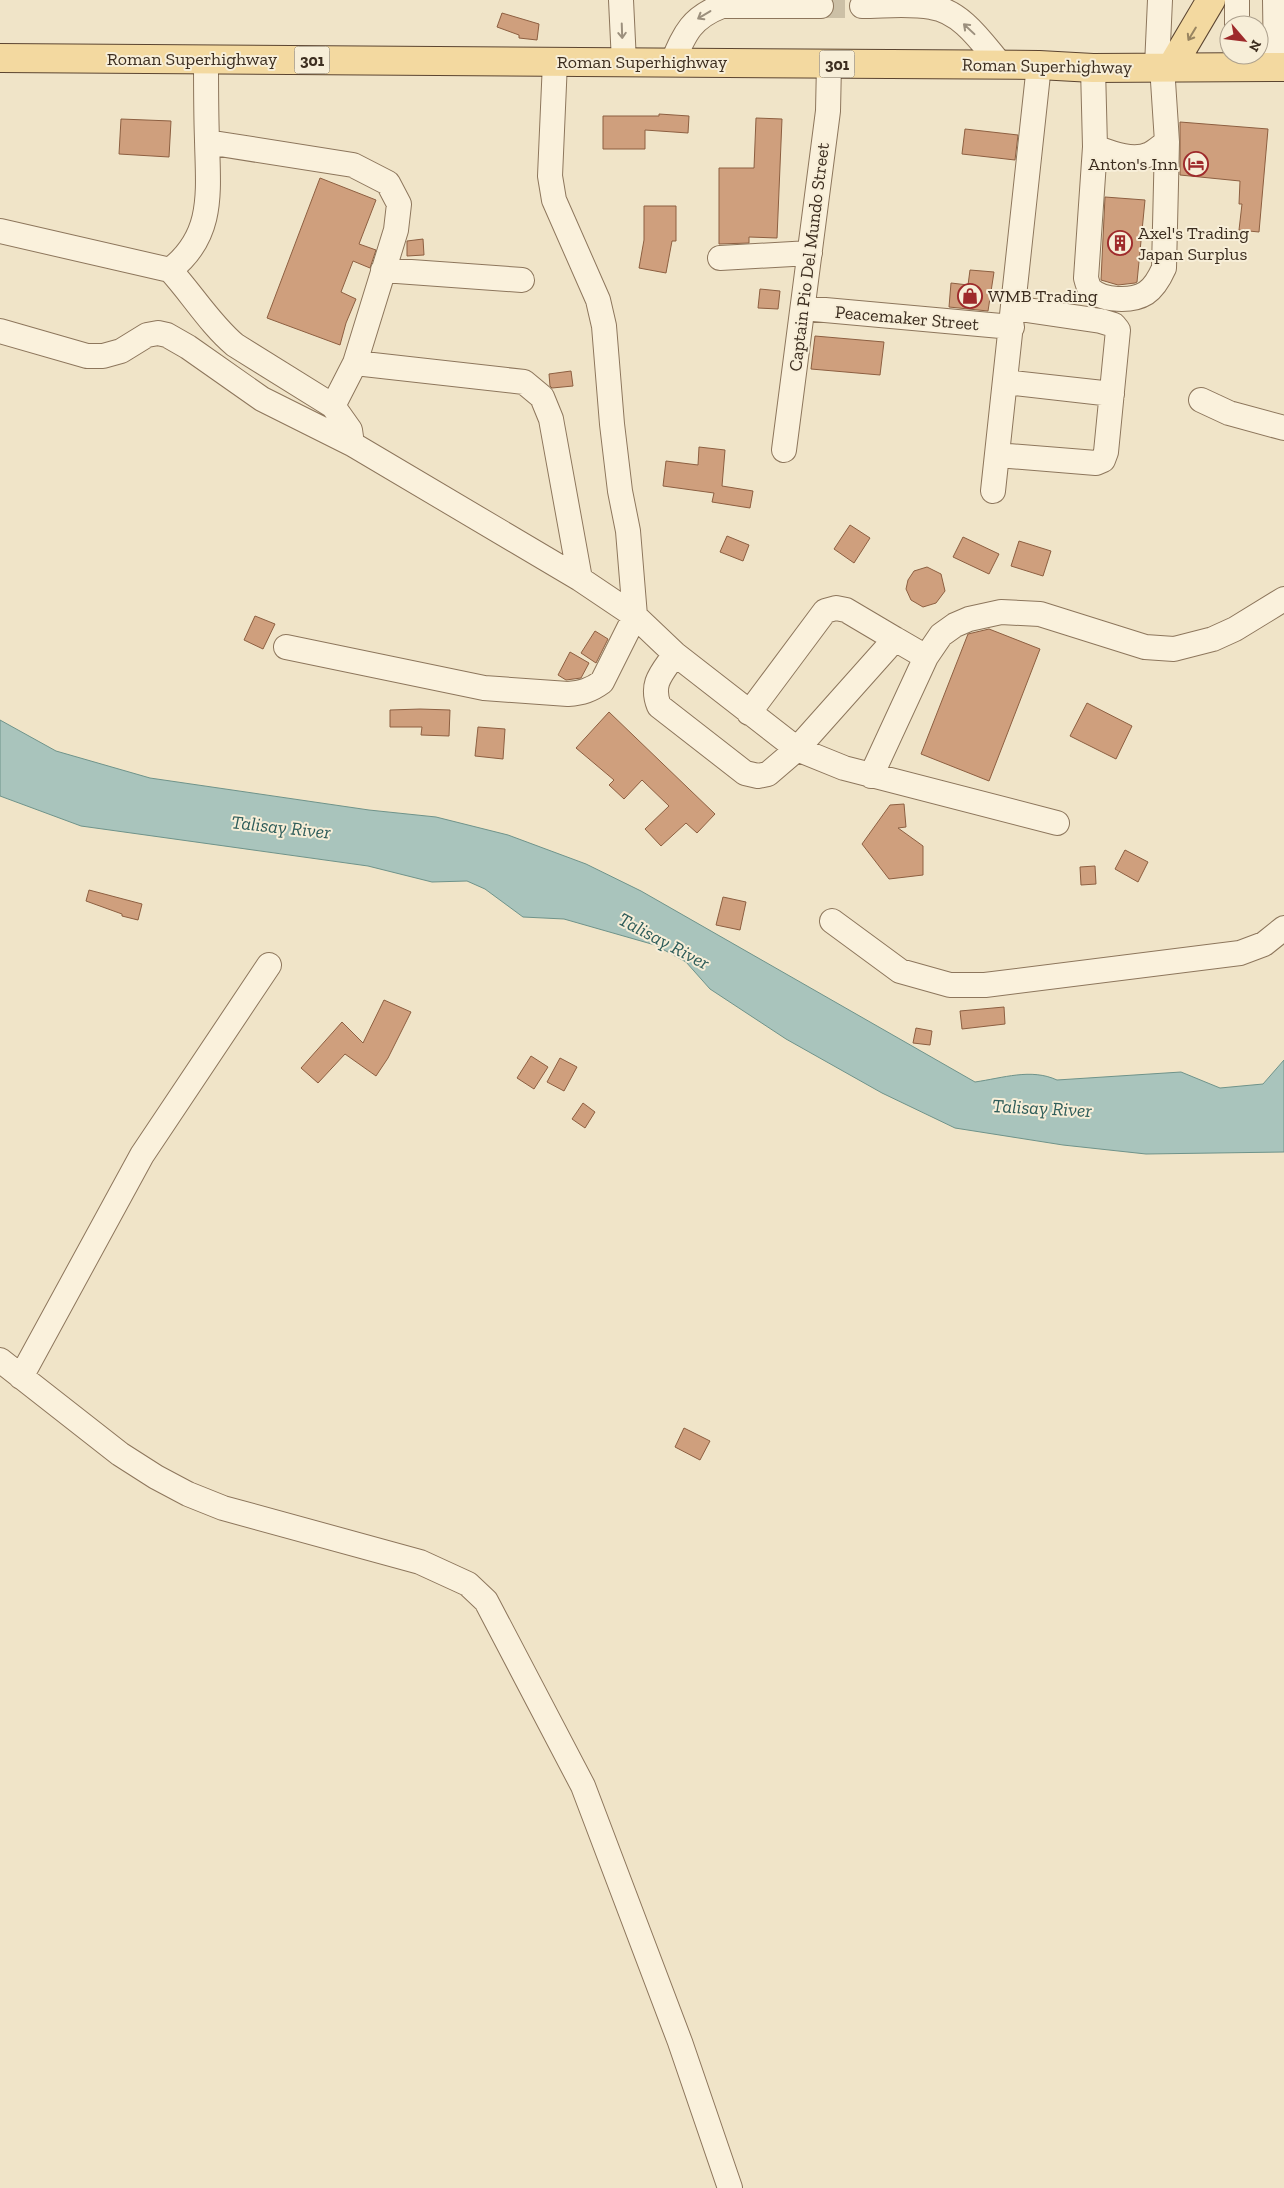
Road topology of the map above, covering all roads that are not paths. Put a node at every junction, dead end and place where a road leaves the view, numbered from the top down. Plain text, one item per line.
1 (621, 0) edge
2 (1160, 0) edge
3 (1210, 0) edge
4 (1237, 0) edge
5 (1275, 0) edge
6 (821, 6) tunnel mouth
7 (862, 6) tunnel mouth
8 (1237, 15) edge
9 (0, 58) edge
10 (206, 59) junction
11 (556, 62) junction
12 (624, 62) junction
13 (1219, 62) edge
14 (672, 63) junction
15 (829, 64) junction
16 (1001, 65) junction
17 (1039, 65) junction
18 (1266, 65) edge
19 (1164, 66) junction
20 (1280, 67) edge
21 (1093, 68) junction
22 (207, 142) junction
23 (1167, 142) junction
24 (1095, 147) junction
25 (2, 234) edge
26 (810, 253) junction
27 (720, 258) dead end
28 (170, 270) junction
29 (384, 270) junction
30 (522, 280) dead end
31 (802, 308) junction
32 (1013, 318) junction
33 (0, 331) edge
34 (355, 363) junction
35 (1006, 382) junction
36 (1112, 394) junction
37 (1200, 400) dead end
38 (333, 406) junction
39 (1284, 428) edge
40 (352, 444) junction
41 (784, 450) dead end
42 (997, 455) junction
43 (992, 491) dead end
44 (580, 579) junction
45 (1284, 598) edge
46 (634, 616) junction
47 (895, 640) junction
48 (286, 647) dead end
49 (675, 654) junction
50 (926, 657) junction
51 (749, 713) junction
52 (797, 749) junction
53 (871, 776) junction
54 (1057, 823) dead end
55 (832, 921) dead end
56 (1284, 928) edge
57 (269, 966) dead end
58 (0, 1360) edge
59 (22, 1377) junction
60 (730, 2188) edge

1 -> 12 street
2 - 19 street
3 -> 19 main road
4 - 8 street
5 - 20 street
6 -> 14 street
16 -> 7 street
9 - 10 main road, Roman Superhighway / 301
10 - 11 main road, Roman Superhighway / 301
10 - 22 street
11 - 12 main road, Roman Superhighway / 301
11 - 46 street
12 - 14 main road, Roman Superhighway / 301
13 - 19 main road, Roman Superhighway / 301
14 - 15 main road, Roman Superhighway / 301
15 - 16 main road, Roman Superhighway / 301
15 - 26 street, Captain Pio Del Mundo Street
16 - 17 main road, Roman Superhighway / 301
17 - 21 main road, Roman Superhighway / 301
17 - 32 street
18 - 20 main road, Roman Superhighway / 301
19 - 21 main road, Roman Superhighway / 301
19 - 23 street
21 - 24 street
22 - 28 street
22 - 29 street
23 - 24 street
23 - 24 street
25 - 28 street
26 - 27 street
26 - 31 street, Captain Pio Del Mundo Street
28 - 38 street
29 - 30 street
29 - 34 street
31 - 32 street, Peacemaker Street
31 - 41 street, Captain Pio Del Mundo Street
32 - 35 street
32 - 36 street, Peacemaker Street
33 - 40 street
34 - 38 street
34 - 44 street
35 - 36 street
35 - 42 street
36 - 42 street
37 - 39 street
38 - 40 street
40 - 44 street
42 - 43 street
44 - 46 street
45 - 50 street
46 - 48 street
46 - 49 street
47 - 50 street
47 - 51 street
47 - 52 street
49 - 51 street
49 - 52 street
50 - 53 street
51 - 52 street
52 - 53 street
53 - 54 street
55 - 56 street
57 - 59 street
58 - 59 street
59 - 60 street

